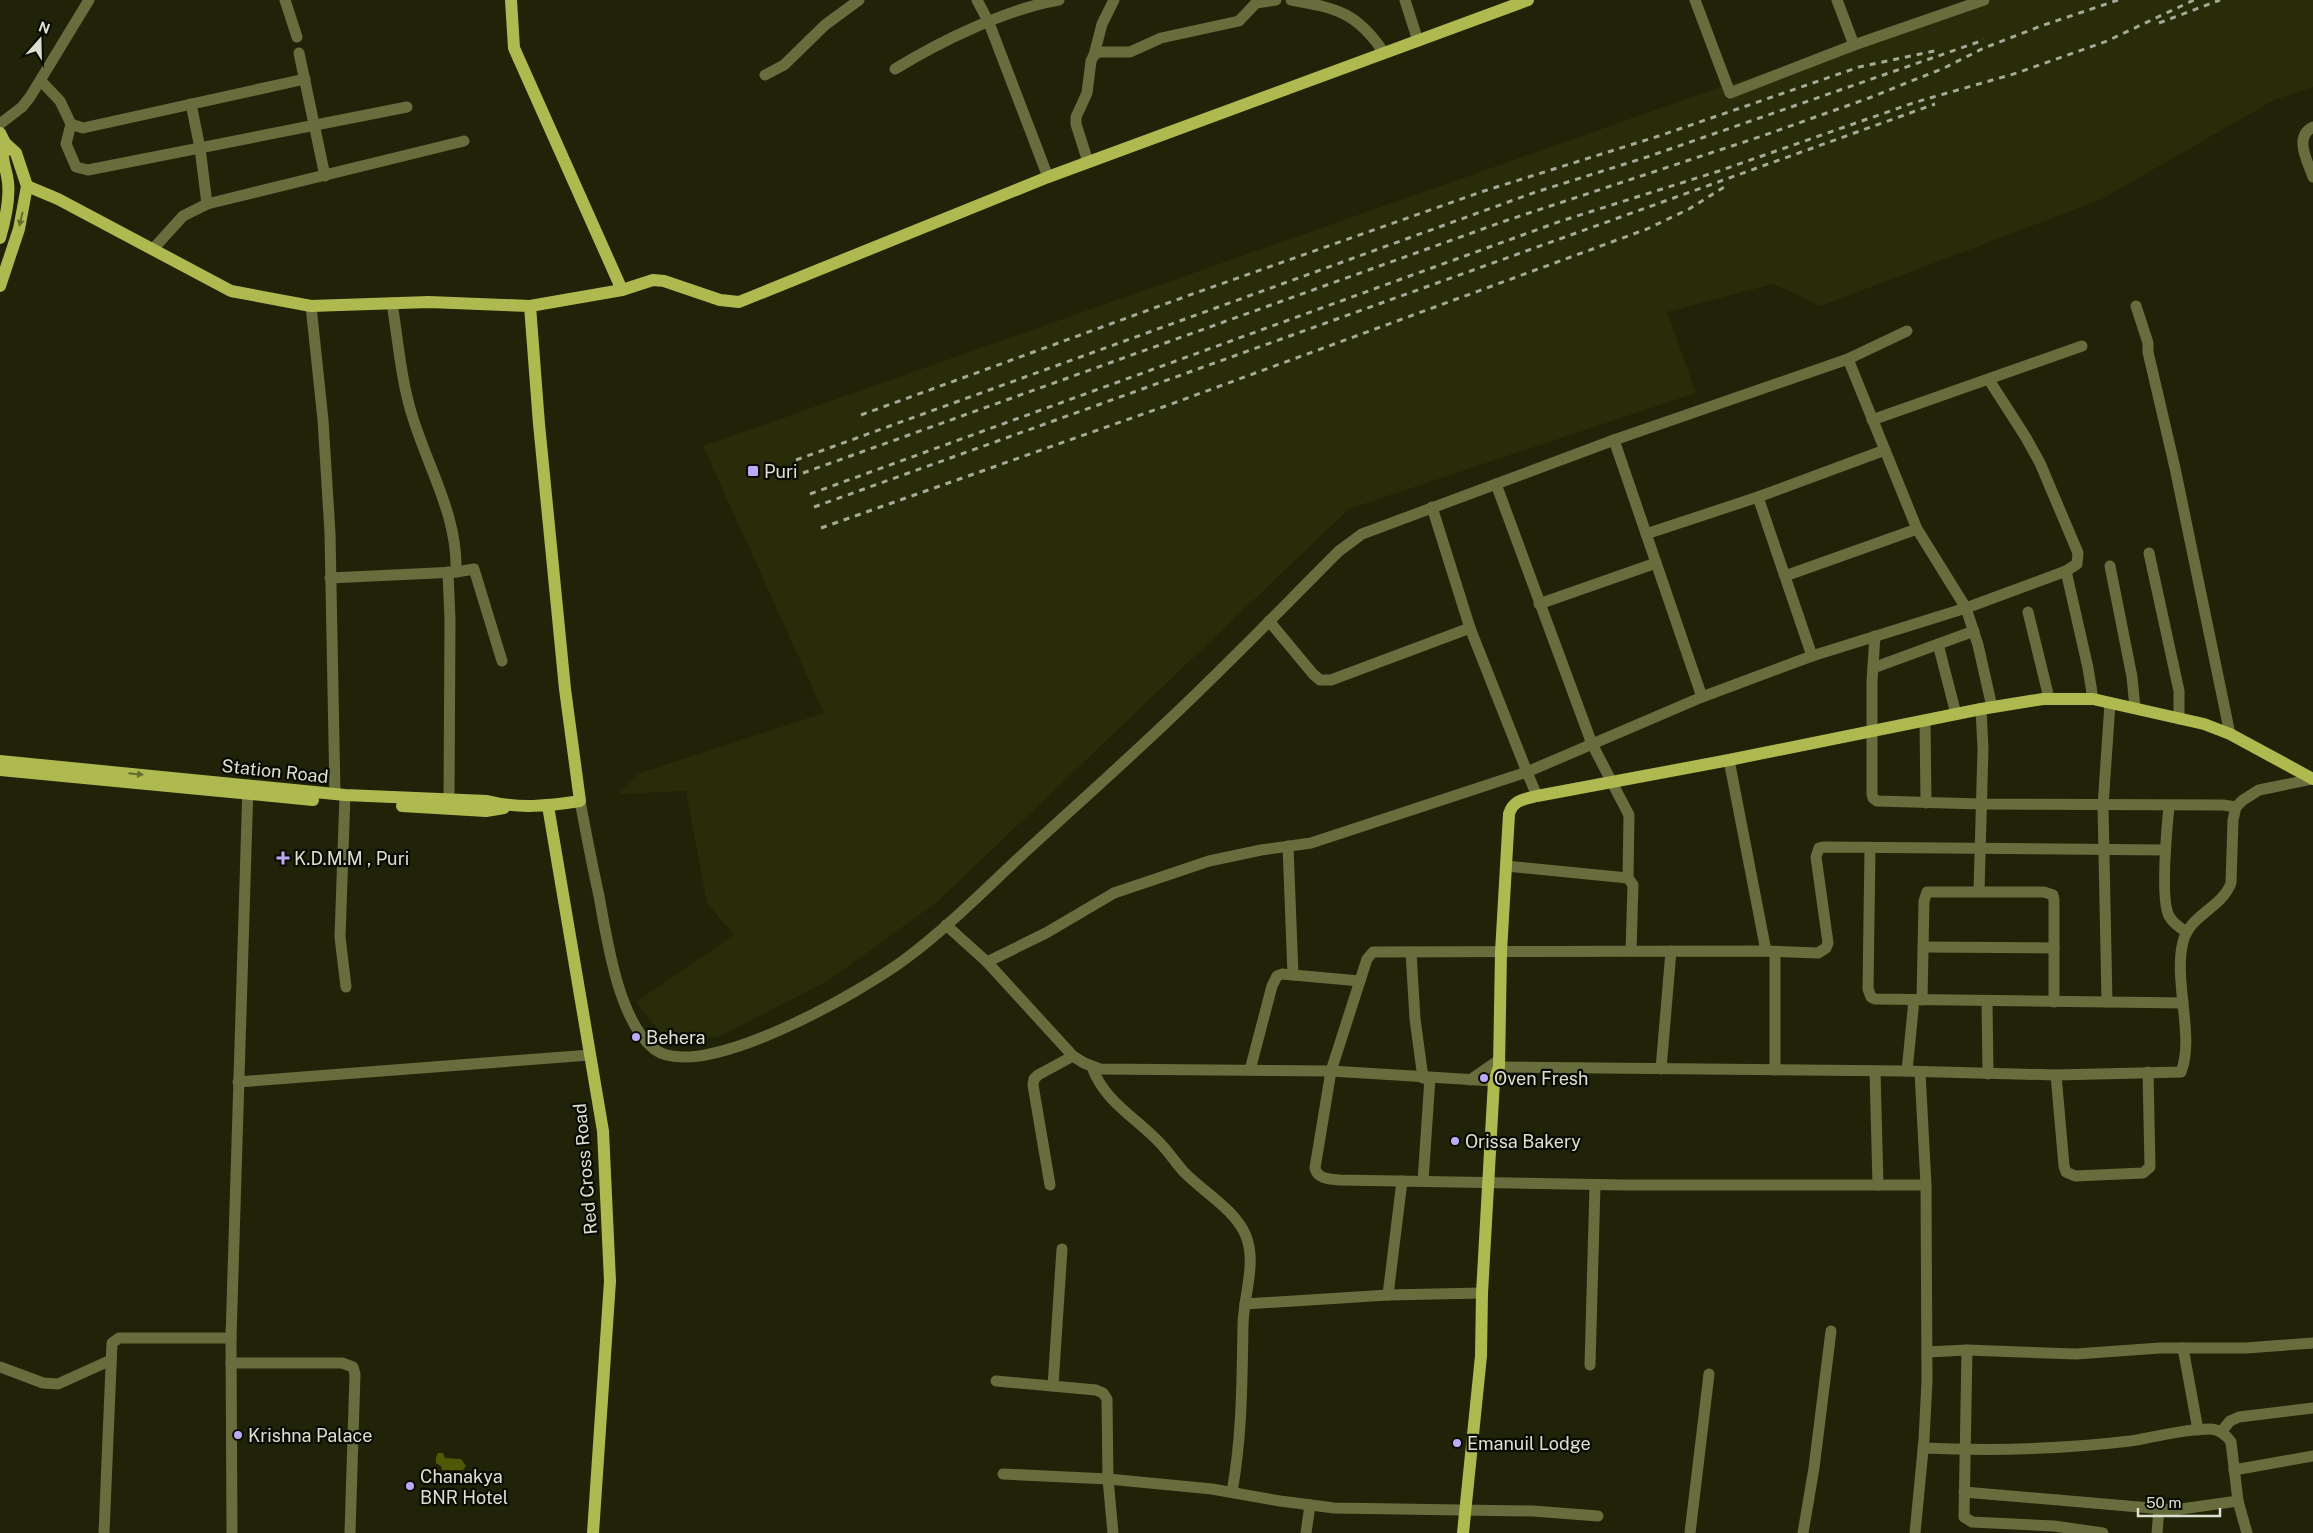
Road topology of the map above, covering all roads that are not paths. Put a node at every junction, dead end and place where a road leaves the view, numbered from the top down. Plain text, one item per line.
1 (89, 0) edge
2 (285, 0) edge
3 (511, 0) edge
4 (859, 0) edge
5 (977, 0) edge
6 (1059, 0) edge
7 (1114, 0) edge
8 (1276, 0) edge
9 (1291, 0) edge
10 (1404, 0) edge
11 (1528, 0) edge
12 (1695, 0) edge
13 (1838, 0) edge
14 (1984, 0) edge
15 (989, 23) junction
16 (297, 37) dead end
17 (1418, 41) junction
18 (1854, 45) junction
19 (299, 53) dead end
20 (1384, 53) junction
21 (1094, 55) junction
22 (895, 69) dead end
23 (765, 75) dead end
24 (41, 80) junction
25 (304, 80) junction
26 (191, 104) junction
27 (407, 108) dead end
28 (0, 124) edge
29 (72, 124) junction
30 (315, 126) junction
31 (2313, 127) edge
32 (2, 138) edge
33 (464, 141) dead end
34 (200, 148) junction
35 (1088, 162) junction
36 (325, 176) junction
37 (1048, 177) junction
38 (2313, 177) edge
39 (4, 186) edge
40 (27, 186) junction
41 (207, 204) junction
42 (0, 238) edge
43 (153, 250) junction
44 (0, 286) edge
45 (622, 290) junction
46 (392, 303) junction
47 (311, 306) junction
48 (530, 306) junction
49 (2136, 306) dead end
50 (1907, 331) dead end
51 (2082, 346) dead end
52 (1848, 359) junction
53 (1989, 380) junction
54 (1872, 420) junction
55 (1614, 440) junction
56 (1885, 450) junction
57 (1496, 484) junction
58 (1758, 497) junction
59 (1432, 507) junction
60 (1917, 529) junction
61 (1646, 534) junction
62 (2149, 553) dead end
63 (1656, 563) junction
64 (2110, 566) dead end
65 (2066, 571) junction
66 (452, 572) junction
67 (1785, 576) junction
68 (330, 578) junction
69 (1539, 604) junction
70 (1966, 608) junction
71 (2028, 612) dead end
72 (1270, 621) junction
73 (1470, 628) junction
74 (1974, 631) junction
75 (1875, 636) junction
76 (1938, 644) junction
77 (1812, 656) junction
78 (502, 660) dead end
79 (1873, 668) junction
80 (1702, 697) junction
81 (2049, 698) junction
82 (2093, 699) junction
83 (2110, 703) junction
84 (1987, 708) junction
85 (2135, 708) junction
86 (1956, 714) junction
87 (2179, 719) junction
88 (1925, 720) junction
89 (1874, 729) junction
90 (2230, 734) junction
91 (1592, 744) junction
92 (0, 760) edge
93 (1730, 760) junction
94 (0, 770) edge
95 (1527, 772) junction
96 (2313, 779) edge
97 (1612, 782) junction
98 (247, 790) junction
99 (1537, 796) junction
100 (342, 797) junction
101 (450, 800) junction
102 (580, 801) junction
103 (1926, 803) junction
104 (1981, 804) junction
105 (548, 806) junction
106 (2103, 806) junction
107 (2169, 806) junction
108 (509, 807) junction
109 (2236, 807) junction
110 (1288, 846) junction
111 (1870, 848) junction
112 (1980, 849) junction
113 (2104, 850) junction
114 (2165, 850) junction
115 (1506, 866) junction
116 (1628, 878) junction
117 (1979, 891) junction
118 (946, 925) junction
119 (2187, 932) junction
120 (1923, 948) junction
121 (2054, 948) junction
122 (1671, 951) junction
123 (1770, 951) junction
124 (1411, 952) junction
125 (1501, 952) junction
126 (1631, 952) junction
127 (986, 962) junction
128 (1293, 975) junction
129 (1360, 980) junction
130 (346, 987) dead end
131 (1918, 1000) junction
132 (1987, 1001) junction
133 (2054, 1002) junction
134 (2107, 1002) junction
135 (2183, 1003) junction
136 (590, 1055) junction
137 (1073, 1056) junction
138 (1499, 1064) junction
139 (1092, 1067) junction
140 (1661, 1069) junction
141 (1250, 1070) junction
142 (1775, 1070) junction
143 (1331, 1071) junction
144 (1875, 1071) junction
145 (1907, 1072) junction
146 (1920, 1072) junction
147 (2148, 1072) junction
148 (1988, 1074) junction
149 (2056, 1075) junction
150 (1426, 1078) junction
151 (1470, 1080) junction
152 (1494, 1081) junction
153 (238, 1082) junction
154 (1402, 1181) junction
155 (1422, 1181) junction
156 (1489, 1182) junction
157 (1050, 1185) dead end
158 (1595, 1185) junction
159 (1878, 1185) junction
160 (1926, 1185) junction
161 (1062, 1249) dead end
162 (1482, 1293) junction
163 (1388, 1295) junction
164 (1245, 1304) junction
165 (1831, 1331) dead end
166 (231, 1338) junction
167 (2313, 1343) edge
168 (2183, 1348) junction
169 (1967, 1350) junction
170 (1927, 1352) junction
171 (111, 1360) junction
172 (231, 1363) junction
173 (1590, 1365) dead end
174 (0, 1367) edge
175 (1709, 1374) dead end
176 (996, 1381) dead end
177 (1053, 1386) junction
178 (2313, 1408) edge
179 (2198, 1430) junction
180 (2222, 1432) junction
181 (1923, 1448) junction
182 (1965, 1450) junction
183 (2313, 1456) edge
184 (2234, 1470) junction
185 (1003, 1474) dead end
186 (1108, 1479) junction
187 (1232, 1492) junction
188 (1964, 1492) junction
189 (2238, 1502) junction
190 (1310, 1505) junction
191 (2158, 1509) junction
192 (1466, 1510) junction
193 (1598, 1516) dead end
194 (104, 1533) edge
195 (232, 1533) edge
196 (350, 1533) edge
197 (593, 1533) edge
198 (1113, 1533) edge
199 (1306, 1533) edge
200 (1463, 1533) edge
201 (1690, 1533) edge
202 (1803, 1533) edge
203 (1915, 1533) edge
204 (2104, 1533) edge
205 (2157, 1533) edge
206 (2247, 1533) edge

1 - 24 street
2 - 16 street
3 - 45 main road
4 - 23 street
5 - 15 street
6 - 15 street
7 - 21 street
8 - 21 street
9 - 20 street
10 - 17 street
11 - 17 main road
12 - 18 street
13 - 18 street
14 - 18 street
15 - 22 street
15 - 37 street
17 - 20 main road
19 - 25 street
20 - 35 main road
21 - 35 street
24 - 28 street
24 - 29 street
25 - 26 street
25 - 30 street
26 - 29 street
26 - 34 street
27 - 30 street
29 - 34 street
30 - 34 street
30 - 36 street
31 - 38 street
32 - 39 main road
32 - 40 main road
33 - 36 street
34 - 41 street
35 - 37 main road
36 - 41 street
37 - 45 main road
39 - 42 main road
40 - 43 main road
40 -> 44 main road
41 - 43 street
43 - 47 main road
45 - 48 main road
46 - 47 main road
46 - 48 main road
46 - 66 street
47 - 68 street
48 - 102 main road
49 - 90 street
50 - 52 street
51 - 53 street
52 - 54 street
52 - 55 street
53 - 54 street
53 - 65 street
54 - 56 street
55 - 57 street
55 - 61 street
56 - 58 street
56 - 60 street
57 - 59 street
57 - 69 street
58 - 61 street
58 - 67 street
59 - 72 street
59 - 73 street
60 - 67 street
60 - 70 street
61 - 63 street
62 - 87 street
63 - 69 street
63 - 80 street
64 - 85 street
65 - 70 street
65 - 82 street
66 - 68 street
66 - 78 street
66 - 101 street
67 - 77 street
68 - 100 street
69 - 91 street
70 - 74 street
70 - 75 street
71 - 81 street
72 - 73 street
72 - 118 street
73 - 95 street
74 - 76 street
74 - 84 street
75 - 77 street
75 - 79 street
76 - 79 street
76 - 86 street
77 - 80 street
79 - 89 street
80 - 91 street
81 - 82 main road
81 - 84 main road
82 - 83 main road
83 - 85 main road
83 - 106 street
84 - 86 main road
84 - 104 street
85 - 87 main road
86 - 88 main road
87 - 90 main road
88 - 89 main road
88 - 103 street
89 - 93 main road
89 - 103 street
90 - 96 main road
91 - 95 street
91 - 97 street
92 -> 98 main road, Station Road
93 - 97 main road
93 - 123 street
94 - 98 main road
95 - 99 street
95 - 110 street
96 - 109 street
97 - 99 main road
97 - 116 street
98 - 100 main road, Station Road
98 - 153 street
99 - 115 main road
100 - 101 main road, Station Road
100 - 108 main road
100 - 130 street
101 - 108 main road, Station Road
102 - 105 main road, Station Road
102 - 118 street
103 - 104 street
104 - 106 street
104 - 112 street
105 - 108 main road, Station Road
105 - 136 main road, Red Cross Road
106 - 107 street
106 - 113 street
107 - 109 street
107 - 114 street
109 - 119 street
110 - 127 street
110 - 128 street
111 - 112 street
111 - 123 street
111 - 131 street
112 - 113 street
112 - 117 street
113 - 114 street
113 - 134 street
114 - 119 street
115 - 116 street
115 - 125 main road
116 - 126 street
117 - 120 street
117 - 121 street
118 - 127 street
119 - 135 street
120 - 121 street
120 - 131 street
121 - 133 street
122 - 123 street
122 - 126 street
122 - 140 street
123 - 142 street
124 - 125 street
124 - 129 street
124 - 150 street
125 - 126 street
125 - 138 main road
127 - 137 street
128 - 129 street
128 - 141 street
129 - 143 street
131 - 132 street
131 - 145 street
132 - 133 street
132 - 148 street
133 - 134 street
134 - 135 street
135 - 147 street
136 - 153 street
136 - 197 main road, Red Cross Road
137 - 139 street
137 - 157 street
138 - 140 street
138 - 151 street
138 - 152 main road
139 - 141 street
139 - 164 street
140 - 142 street
141 - 143 street
142 - 144 street
143 - 150 street
143 - 154 street
144 - 145 street
144 - 159 street
145 - 146 street
146 - 148 street
146 - 160 street
147 - 149 street
147 - 149 street
148 - 149 street
150 - 151 street
150 - 155 street
151 - 152 street
152 - 156 main road
153 - 166 street
154 - 155 street
154 - 163 street
155 - 156 street
156 - 158 street
156 - 162 main road
158 - 159 street
158 - 173 street
159 - 160 street
160 - 170 street
161 - 177 street
162 - 163 street
162 - 192 main road
163 - 164 street
164 - 187 street
165 - 202 street
166 - 171 street
166 - 172 street
167 - 168 street
168 - 169 street
168 - 179 street
169 - 170 street
169 - 182 street
170 - 181 street
171 - 174 street
171 - 194 street
172 - 195 street
172 - 196 street
175 - 201 street
176 - 177 street
177 - 186 street
178 - 180 street
179 - 180 street
179 - 182 street
180 - 184 street
181 - 182 street
181 - 203 street
182 - 188 street
183 - 184 street
184 - 189 street
185 - 186 street
186 - 187 street
186 - 198 street
187 - 190 street
188 - 191 street
188 - 204 street
189 - 191 street
189 - 206 street
190 - 192 street
190 - 199 street
191 - 205 street
192 - 193 street
192 - 200 main road

